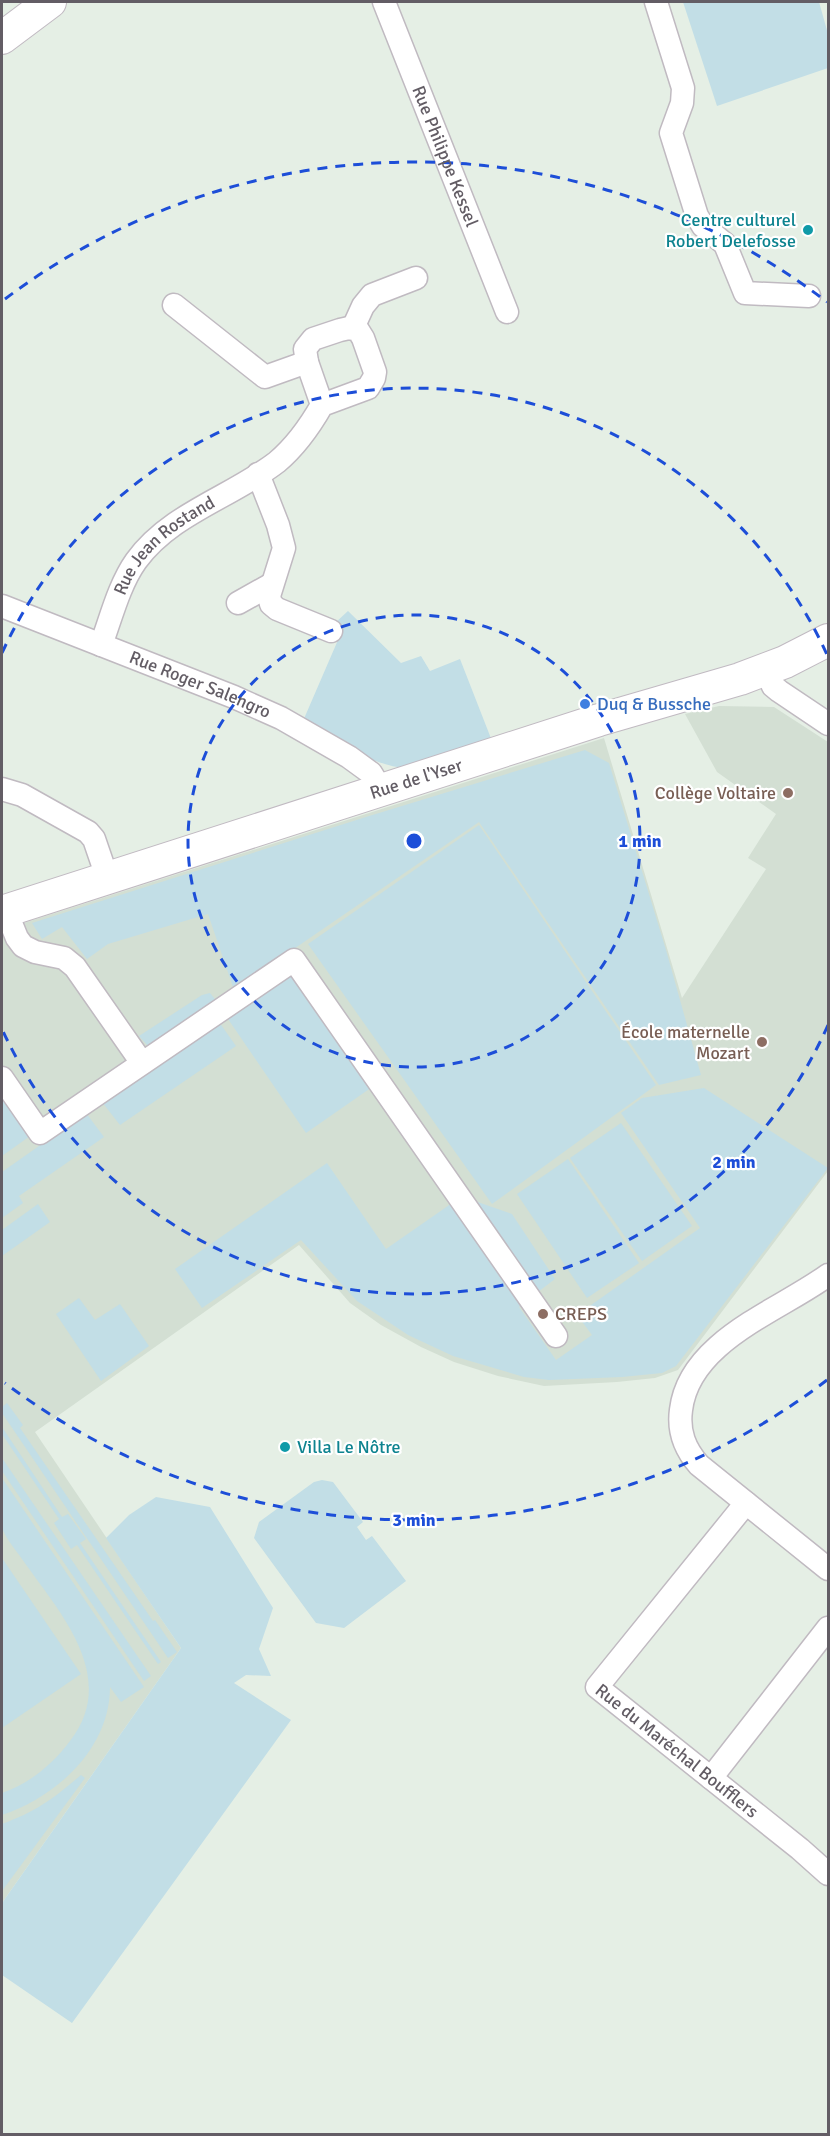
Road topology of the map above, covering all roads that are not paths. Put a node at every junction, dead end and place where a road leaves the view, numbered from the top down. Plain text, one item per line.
1 (50, 2) edge
2 (384, 2) edge
3 (656, 2) edge
4 (2, 38) edge
5 (416, 278) dead end
6 (809, 296) dead end
7 (174, 304) dead end
8 (507, 312) dead end
9 (353, 328) junction
10 (307, 362) junction
11 (322, 405) junction
12 (258, 474) junction
13 (272, 584) junction
14 (238, 603) dead end
15 (2, 606) edge
16 (331, 631) dead end
17 (828, 640) edge
18 (101, 645) junction
19 (766, 670) junction
20 (828, 724) edge
21 (2, 789) edge
22 (382, 791) junction
23 (107, 878) junction
24 (4, 911) edge
25 (142, 1063) junction
26 (2, 1078) edge
27 (828, 1275) edge
28 (556, 1336) dead end
29 (746, 1503) junction
30 (828, 1569) edge
31 (826, 1636) edge
32 (711, 1778) junction
33 (828, 1874) edge

1 - 4 street
2 - 8 street, Rue Philippe Kessel
3 - 6 street
5 - 9 street
7 - 10 street
9 - 10 street
9 - 11 street
10 - 11 street
11 - 12 street, Rue Jean Rostand
12 - 13 street
12 - 18 street, Rue Jean Rostand
13 - 14 street
13 - 16 street
15 - 18 street, Rue Roger Salengro
17 - 19 street, Rue de l'Yser
18 - 22 street, Rue Roger Salengro
19 - 20 street
19 - 22 street, Rue de l'Yser
21 - 23 street
22 - 23 street, Rue de l'Yser
23 - 24 street, Rue de l'Yser
24 - 25 street
25 - 26 street
25 - 28 street
27 - 29 street
29 - 30 street
29 - 32 street, Rue du Maréchal Boufflers
31 - 32 street
32 - 33 street, Rue du Maréchal Boufflers

